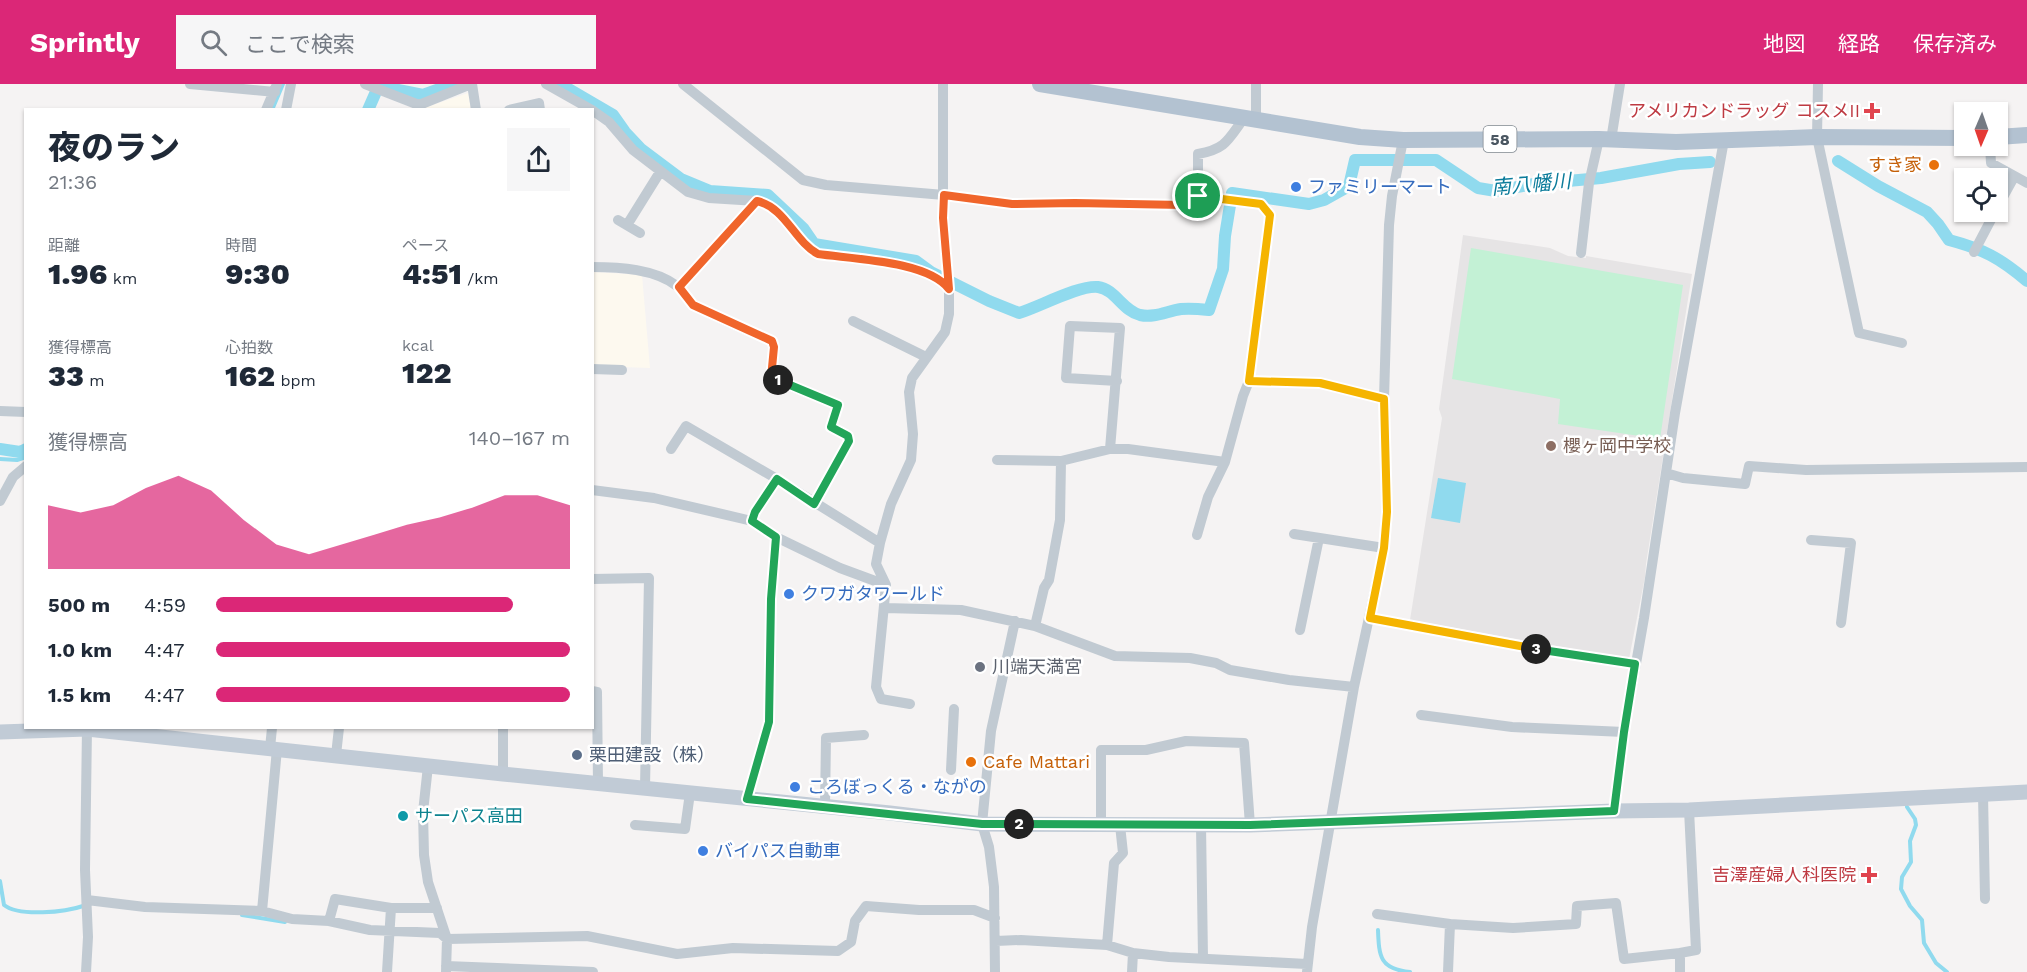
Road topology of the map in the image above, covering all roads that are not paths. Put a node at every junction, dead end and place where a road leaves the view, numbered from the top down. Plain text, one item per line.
1 (190, 84) edge
2 (291, 84) edge
3 (365, 84) edge
4 (472, 84) edge
5 (546, 84) edge
6 (682, 84) edge
7 (943, 84) edge
8 (1040, 84) edge
9 (1045, 84) edge
10 (1256, 84) edge
11 (1620, 84) edge
12 (1818, 84) edge
13 (276, 88) edge
14 (419, 107) edge
15 (267, 108) edge
16 (286, 108) edge
17 (476, 108) edge
18 (518, 108) edge
19 (540, 108) edge
20 (588, 108) edge
21 (594, 111) edge
22 (1250, 119) junction
23 (2027, 135) edge
24 (2008, 136) edge
25 (1817, 138) junction
26 (1954, 138) edge
27 (1403, 140) junction
28 (1605, 140) junction
29 (1724, 140) junction
30 (1991, 156) edge
31 (660, 172) junction
32 (2014, 177) junction
33 (2027, 183) edge
34 (2008, 188) edge
35 (944, 195) junction
36 (1198, 196) junction
37 (757, 201) junction
38 (1989, 222) edge
39 (640, 233) dead end
40 (1975, 248) dead end
41 (1581, 253) dead end
42 (594, 267) edge
43 (949, 283) junction
44 (679, 287) junction
45 (854, 321) dead end
46 (1902, 343) dead end
47 (926, 357) junction
48 (594, 369) edge
49 (622, 370) dead end
50 (1117, 381) junction
51 (1249, 381) junction
52 (1384, 399) junction
53 (0, 411) edge
54 (24, 412) edge
55 (671, 449) dead end
56 (1110, 449) junction
57 (997, 460) dead end
58 (1061, 461) junction
59 (1225, 462) junction
60 (2027, 467) edge
61 (24, 468) edge
62 (1666, 473) junction
63 (777, 479) junction
64 (594, 490) edge
65 (0, 501) edge
66 (814, 504) junction
67 (752, 521) junction
68 (1294, 534) dead end
69 (1197, 535) dead end
70 (776, 537) junction
71 (1319, 538) junction
72 (1811, 540) dead end
73 (880, 543) junction
74 (1384, 548) junction
75 (594, 579) edge
76 (886, 585) junction
77 (885, 608) junction
78 (1370, 618) junction
79 (1015, 621) junction
80 (1841, 623) dead end
81 (1035, 626) junction
82 (1300, 630) dead end
83 (1635, 664) junction
84 (1354, 687) junction
85 (594, 692) edge
86 (910, 704) dead end
87 (954, 709) dead end
88 (1421, 715) dead end
89 (65, 729) edge
90 (87, 729) edge
91 (96, 729) edge
92 (272, 729) edge
93 (339, 729) edge
94 (503, 729) edge
95 (0, 732) edge
96 (1624, 732) junction
97 (864, 735) dead end
98 (274, 748) junction
99 (336, 755) junction
100 (428, 766) junction
101 (951, 770) dead end
102 (503, 774) junction
103 (598, 784) junction
104 (645, 788) junction
105 (2027, 792) edge
106 (690, 793) junction
107 (1983, 794) junction
108 (747, 799) junction
109 (825, 806) junction
110 (1689, 810) junction
111 (1614, 811) junction
112 (1330, 823) junction
113 (982, 824) junction
114 (635, 825) dead end
115 (1101, 825) junction
116 (1120, 825) junction
117 (1201, 825) junction
118 (1250, 825) junction
119 (87, 900) junction
120 (1985, 900) dead end
121 (391, 908) junction
122 (437, 908) junction
123 (262, 911) junction
124 (1377, 915) dead end
125 (995, 918) junction
126 (329, 921) junction
127 (1450, 924) junction
128 (388, 931) junction
129 (447, 939) junction
130 (996, 941) junction
131 (1107, 945) junction
132 (1133, 953) junction
133 (1680, 953) junction
134 (1203, 958) junction
135 (1307, 968) edge
136 (446, 969) edge
137 (86, 972) edge
138 (387, 972) edge
139 (593, 972) edge
140 (995, 972) edge
141 (1132, 972) edge
142 (1448, 972) edge
143 (1680, 972) edge

1 - 13 street
2 - 16 street
3 - 14 street
4 - 14 street
4 - 17 street
5 - 20 street
6 - 35 street
7 - 35 street
8 - 9 main road, 58
9 - 22 main road, 58
10 - 22 street
11 - 28 street
12 - 25 street
13 - 15 street
18 - 19 street
21 - 31 street
22 - 27 main road, 58
22 - 36 street
23 - 24 main road
25 - 26 main road, 58
25 - 29 main road, 58
25 - 46 street
27 - 28 main road, 58
27 - 52 street
28 - 29 main road, 58
28 - 41 street
29 - 62 street
30 - 32 street
31 - 37 street
31 - 39 street
32 - 33 street
32 - 34 street
35 - 36 street
35 - 43 street
36 - 51 street
37 - 43 street
37 - 44 street
38 - 40 street
42 - 44 street
43 - 47 street
44 - 66 street
45 - 47 street
47 - 73 street
48 - 49 street
50 - 50 street
50 - 56 street
51 - 52 street
51 - 59 street
52 - 74 street
53 - 54 street
55 - 63 street
56 - 58 street
56 - 59 street
57 - 58 street
58 - 81 street
59 - 69 street
60 - 62 street
61 - 65 street
62 - 83 street
63 - 66 street
63 - 67 street
64 - 67 street
66 - 73 street
67 - 70 street
68 - 71 street
70 - 76 street
70 - 108 street
71 - 74 street
71 - 82 street
72 - 80 street
73 - 76 street
74 - 78 street
75 - 104 street
76 - 77 street
77 - 79 street
77 - 86 street
78 - 83 street
78 - 84 street
79 - 81 street
79 - 113 street
81 - 84 street
83 - 96 street
84 - 112 street
85 - 103 street
87 - 101 street
88 - 96 street
89 - 95 street
90 - 119 street
91 - 98 street
92 - 98 street
93 - 99 street
94 - 102 street
96 - 111 street
97 - 109 street
98 - 99 street
98 - 123 street
99 - 100 street
100 - 102 street
100 - 122 street
102 - 103 street
103 - 104 street
104 - 106 street
105 - 107 street
106 - 108 street
106 - 114 street
107 - 110 street
107 - 120 street
108 - 109 street
109 - 113 street
110 - 111 street
110 - 133 street
111 - 112 street
112 - 118 street
112 - 135 street
113 - 115 street
113 - 125 street
115 - 116 street
115 - 118 street
116 - 117 street
116 - 131 street
117 - 118 street
117 - 134 street
119 - 123 street
119 - 137 street
121 - 122 street
121 - 126 street
121 - 128 street
122 - 129 street
123 - 126 street
124 - 127 street
125 - 129 street
125 - 130 street
126 - 128 street
127 - 133 street
127 - 142 street
128 - 129 street
128 - 138 street
129 - 136 street
130 - 131 street
130 - 140 street
131 - 132 street
132 - 134 street
132 - 141 street
133 - 143 street
134 - 135 street
136 - 139 street

